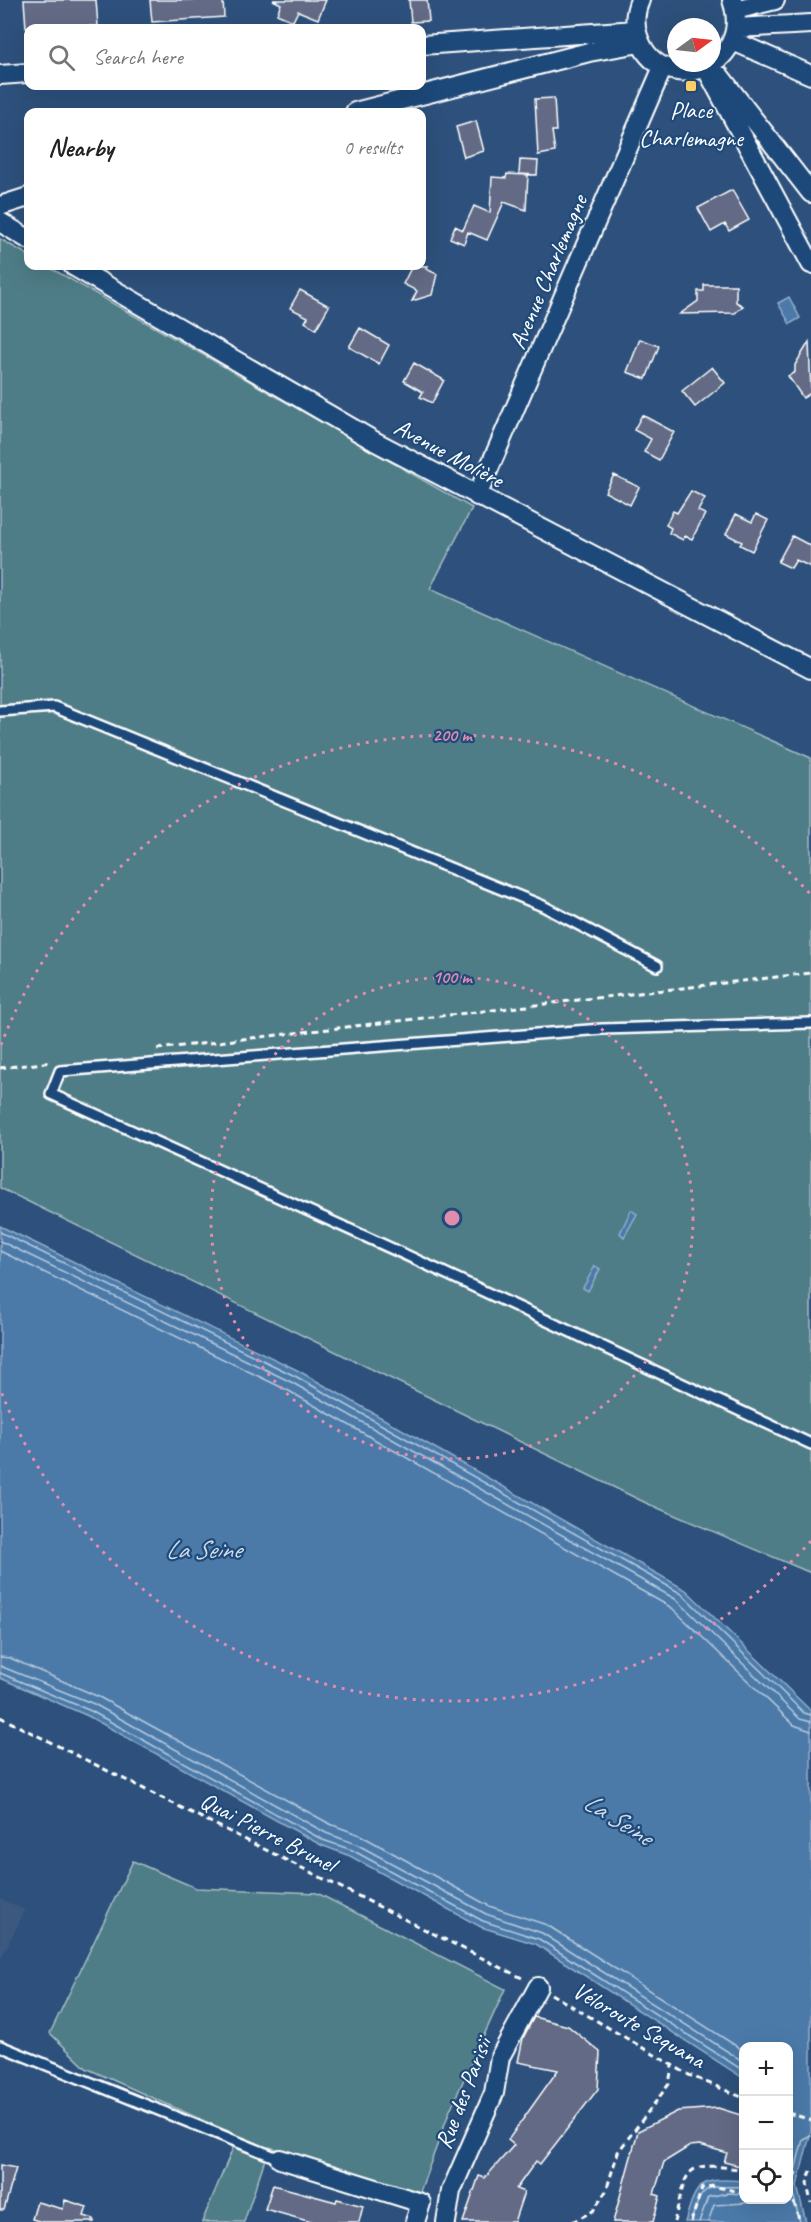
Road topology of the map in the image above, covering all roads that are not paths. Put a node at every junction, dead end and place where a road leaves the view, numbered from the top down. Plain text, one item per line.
1 (640, 0) edge
2 (775, 0) edge
3 (734, 20) edge
4 (811, 24) edge
5 (638, 36) junction
6 (426, 45) edge
7 (721, 57) edge
8 (663, 67) junction
9 (667, 68) edge
10 (712, 72) edge
11 (714, 72) edge
12 (24, 73) edge
13 (0, 75) edge
14 (811, 75) edge
15 (371, 108) edge
16 (811, 193) edge
17 (24, 198) edge
18 (0, 206) edge
19 (0, 222) edge
20 (24, 237) edge
21 (811, 264) edge
22 (81, 270) edge
23 (477, 495) junction
24 (811, 669) edge
25 (0, 711) edge
26 (657, 966) dead end
27 (811, 1023) edge
28 (811, 1444) edge
29 (538, 1987) road end
30 (0, 2046) edge
31 (280, 2159) joint
32 (421, 2204) junction
33 (447, 2216) edge
34 (415, 2222) edge

1 - 5 street
2 - 3 street
3 - 4 street
3 - 7 street
3 - 14 street
5 - 6 street
5 - 8 street
5 - 15 street
8 - 9 street
8 - 23 street, Avenue Charlemagne
10 - 21 street
11 - 16 street
12 - 13 street
17 - 18 street
19 - 20 street
22 - 23 street, Avenue Molière
23 - 24 street, Avenue Molière
25 - 26 lane
27 - 28 lane
29 - 33 street, Rue des Parisii
30 - 31 lane
31 - 32 street
32 - 33 street
32 - 34 street

